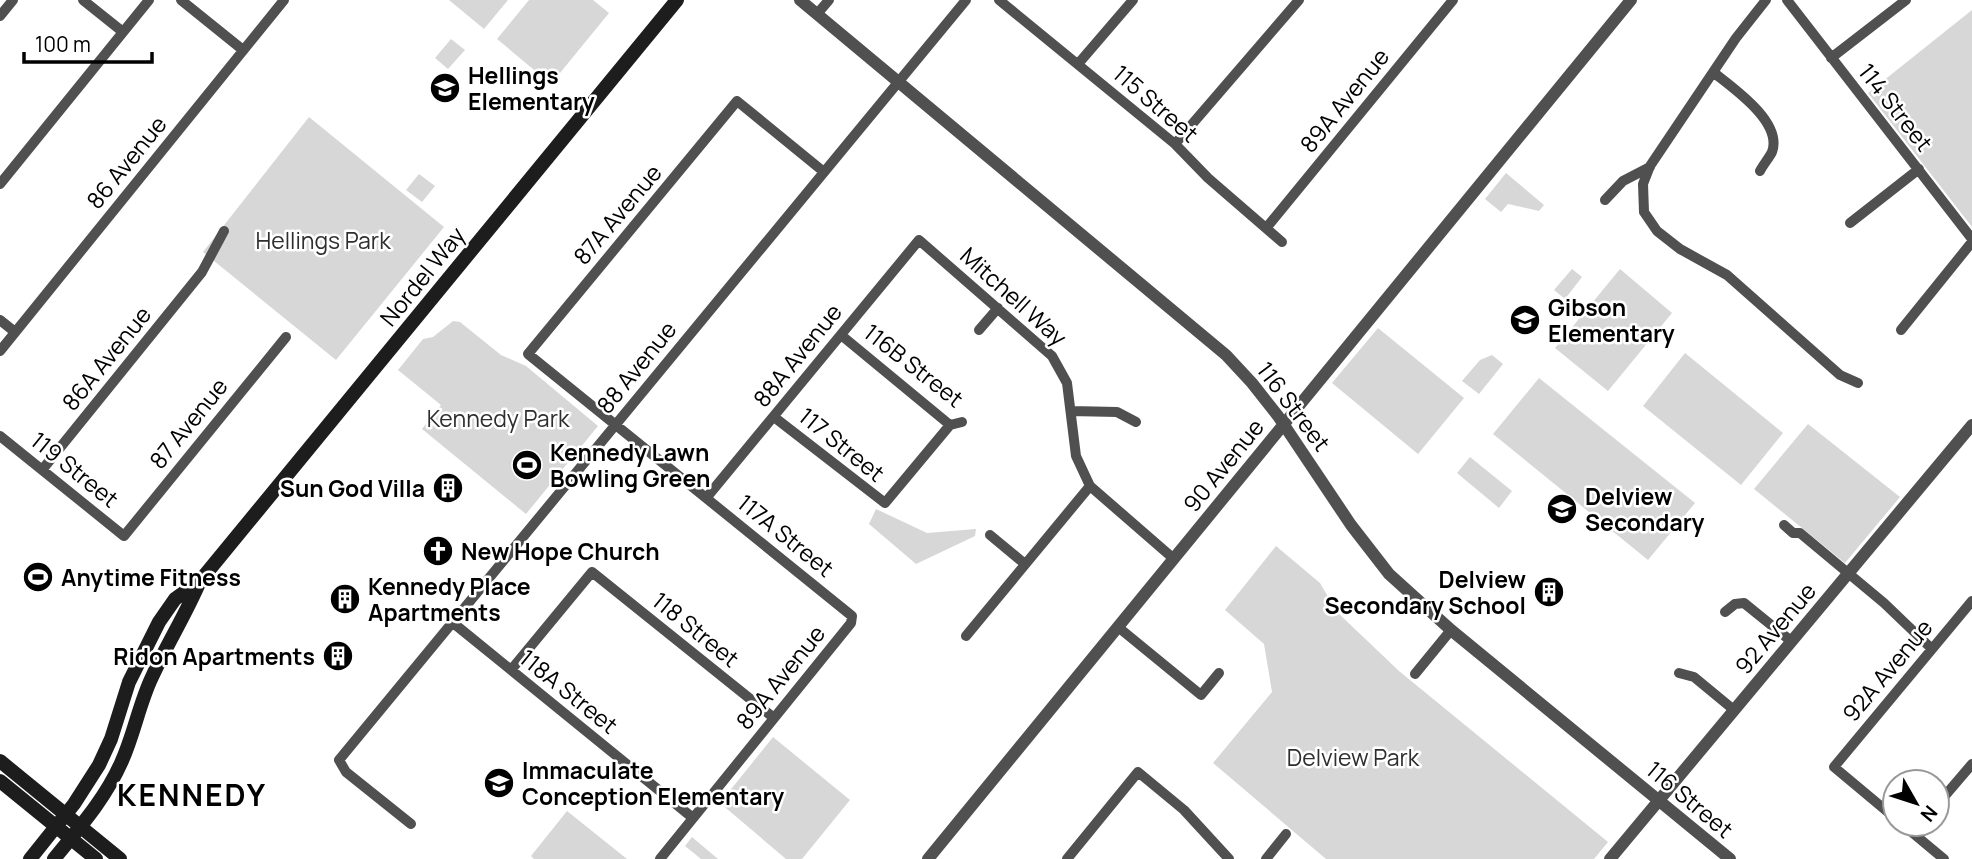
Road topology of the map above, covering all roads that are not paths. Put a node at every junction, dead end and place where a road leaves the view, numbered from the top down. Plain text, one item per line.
1 (13, 0) edge
2 (83, 0) edge
3 (149, 0) edge
4 (181, 0) edge
5 (284, 0) edge
6 (677, 0) edge
7 (800, 0) edge
8 (829, 0) edge
9 (966, 0) edge
10 (999, 0) edge
11 (1133, 0) edge
12 (1299, 0) edge
13 (1453, 0) edge
14 (1631, 0) edge
15 (1766, 0) edge
16 (1787, 0) edge
17 (1906, 0) edge
18 (817, 14) junction
19 (0, 16) edge
20 (123, 33) junction
21 (243, 50) junction
22 (1831, 58) junction
23 (1078, 64) junction
24 (1713, 72) junction
25 (899, 82) junction
26 (1175, 144) junction
27 (1650, 166) junction
28 (1919, 169) junction
29 (1759, 170) dead end
30 (824, 172) junction
31 (0, 184) edge
32 (1605, 200) dead end
33 (1850, 223) dead end
34 (1267, 227) junction
35 (224, 231) dead end
36 (919, 240) joint
37 (1972, 241) edge
38 (1282, 242) dead end
39 (998, 308) junction
40 (0, 320) edge
41 (979, 330) dead end
42 (1901, 330) dead end
43 (15, 332) junction
44 (841, 335) junction
45 (286, 337) dead end
46 (0, 351) edge
47 (528, 354) joint
48 (1858, 383) dead end
49 (1071, 411) junction
50 (774, 416) junction
51 (1136, 422) dead end
52 (617, 423) junction
53 (1284, 424) junction
54 (1972, 425) edge
55 (0, 436) edge
56 (42, 470) junction
57 (1090, 486) junction
58 (707, 497) junction
59 (885, 503) joint
60 (1784, 525) dead end
61 (990, 535) dead end
62 (124, 536) joint
63 (1174, 559) junction
64 (1025, 564) junction
65 (1848, 573) junction
66 (200, 581) junction
67 (1972, 601) edge
68 (1725, 612) dead end
69 (853, 618) joint
70 (452, 622) junction
71 (1118, 626) junction
72 (1451, 630) junction
73 (966, 636) dead end
74 (1791, 641) junction
75 (1932, 649) junction
76 (511, 670) junction
77 (1219, 673) dead end
78 (1679, 673) dead end
79 (1415, 674) dead end
80 (1734, 710) junction
81 (774, 718) junction
82 (0, 761) edge
83 (1972, 764) edge
84 (0, 781) edge
85 (1951, 789) edge
86 (1659, 800) junction
87 (1881, 806) edge
88 (693, 818) junction
89 (61, 820) junction
90 (411, 824) dead end
91 (75, 832) junction
92 (1286, 834) dead end
93 (1925, 838) edge
94 (30, 859) edge
95 (54, 859) edge
96 (96, 859) edge
97 (120, 859) edge
98 (660, 859) edge
99 (928, 859) edge
100 (1066, 859) edge
101 (1228, 859) edge
102 (1266, 859) edge
103 (1610, 859) edge
104 (1730, 859) edge
105 (1944, 859) edge

1 - 19 street
2 - 20 street
3 - 20 street
4 - 21 street
5 - 21 street, 86 Avenue
6 - 66 main road, Nordel Way
7 - 18 street, 116 Street
8 - 18 street
9 - 25 street, 88 Avenue
10 - 23 street, 115 Street
11 - 23 street
12 - 26 street
13 - 34 street, 89A Avenue
14 - 53 street, 90 Avenue
15 - 24 street
16 - 22 street, 114 Street
17 - 22 street
18 - 25 street, 116 Street
20 - 31 street
21 - 43 street, 86 Avenue
22 - 28 street, 114 Street
23 - 26 street, 115 Street
24 - 27 street
24 - 29 street
25 - 30 street, 88 Avenue
25 - 53 street, 116 Street
26 - 34 street, 115 Street
27 - 32 street
27 - 48 street
28 - 33 street
28 - 37 street, 114 Street
30 - 47 street, 87A Avenue
30 - 52 street, 88 Avenue
34 - 38 street, 115 Street
35 - 56 street, 86A Avenue
36 - 39 street, Mitchell Way
36 - 44 street, 88A Avenue
37 - 42 street
39 - 41 street
39 - 49 street, Mitchell Way
40 - 43 street
43 - 46 street, 86 Avenue
44 - 50 street, 88A Avenue
44 - 59 street, 116B Street
45 - 62 street, 87 Avenue
47 - 52 street, 117A Street
49 - 51 street
49 - 57 street, Mitchell Way
50 - 58 street, 88A Avenue
50 - 59 street, 117 Street
52 - 58 street, 117A Street
52 - 70 street, 88 Avenue
53 - 63 street, 90 Avenue
53 - 72 street, 116 Street
54 - 65 street, 92 Avenue
55 - 56 street, 119 Street
56 - 62 street, 119 Street
57 - 63 street, Mitchell Way
57 - 64 street
58 - 69 street, 117A Street
60 - 65 street
61 - 64 street
63 - 71 street, 90 Avenue
64 - 73 street
65 - 74 street, 92 Avenue
65 - 75 street
66 - 89 main road, Nordel Way
66 - 91 main road, Nordel Way
67 - 75 street, 92A Avenue
68 - 74 street
69 - 81 street, 89A Avenue
70 - 76 street, 118A Street
70 - 90 street, 88 Avenue
71 - 77 street
71 - 99 street, 90 Avenue
72 - 79 street
72 - 86 street, 116 Street
74 - 80 street, 92 Avenue
75 - 87 street, 92A Avenue
76 - 81 street, 118 Street
76 - 88 street, 118A Street
78 - 80 street
80 - 86 street, 92 Avenue
81 - 88 street, 89A Avenue
82 - 89 main road
83 - 85 street
84 - 89 main road
86 - 103 street, 92 Avenue
86 - 104 street, 116 Street
88 - 98 street, 89A Avenue
89 - 91 main road
89 - 94 main road, Nordel Way
91 - 95 main road, Nordel Way
91 - 96 main road
91 - 97 main road
92 - 102 street
93 - 105 street
100 - 101 street

